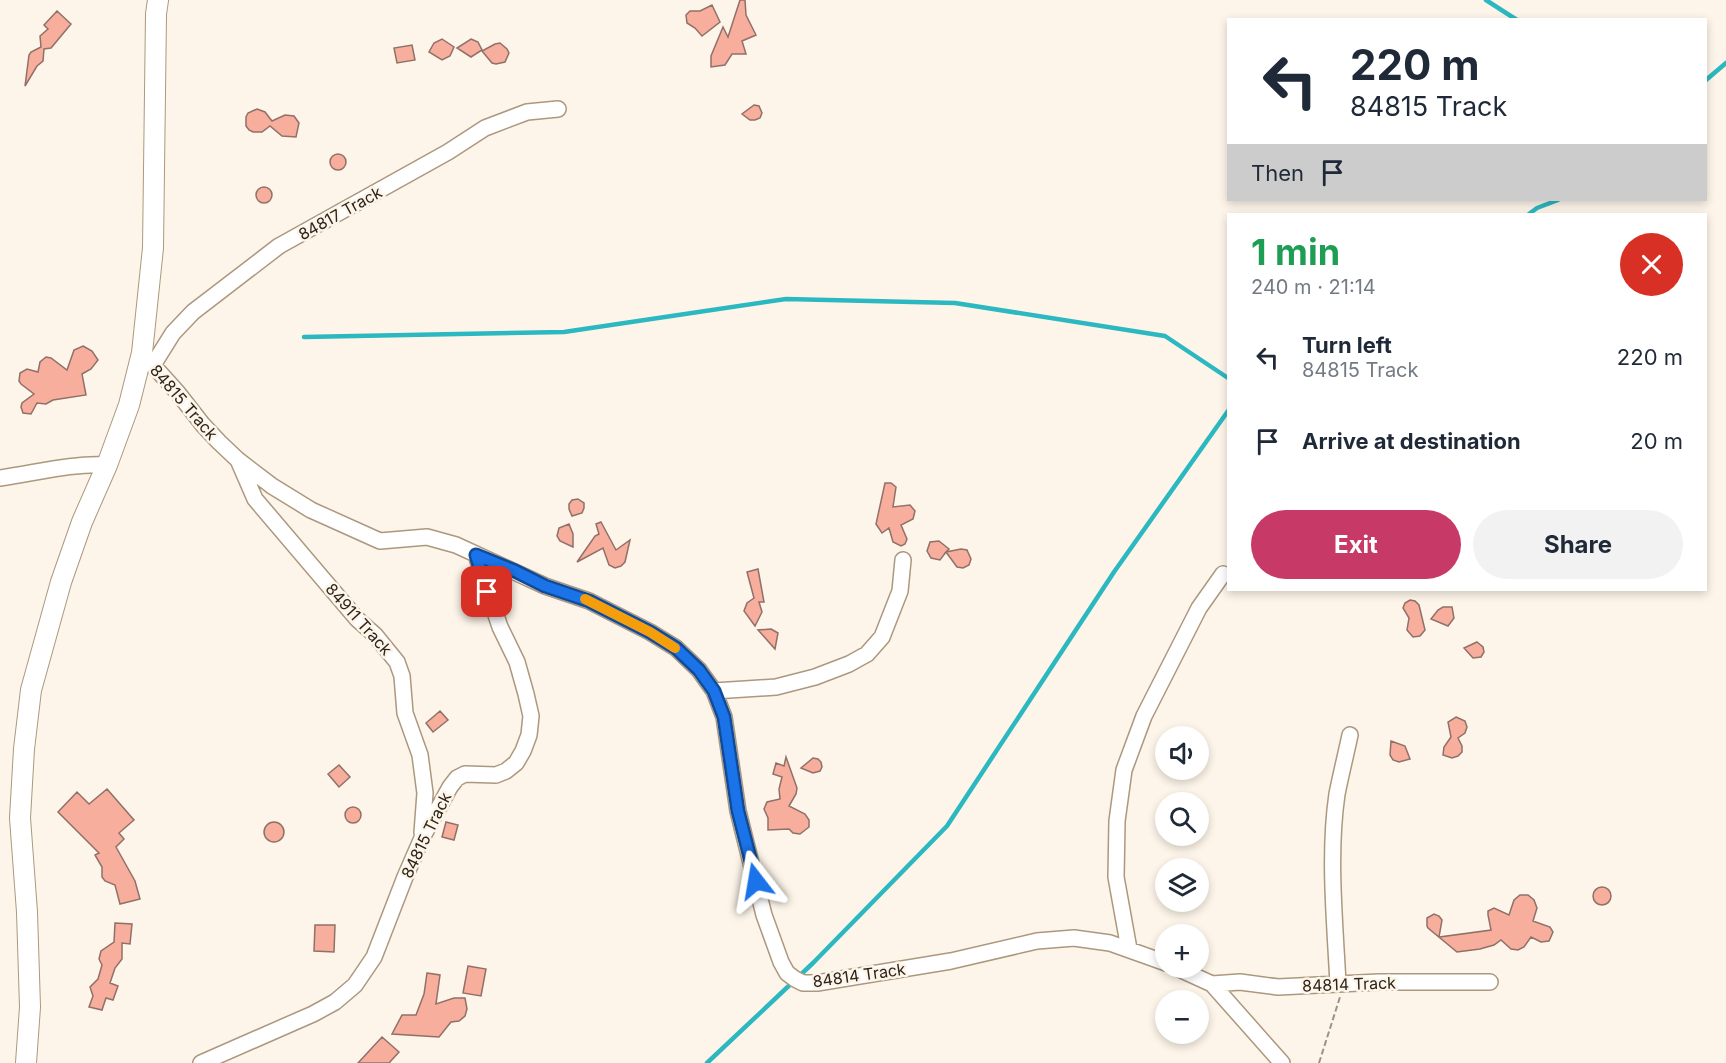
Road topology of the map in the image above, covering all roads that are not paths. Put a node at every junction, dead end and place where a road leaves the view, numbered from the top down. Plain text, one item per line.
1 (158, 0) edge
2 (558, 109) dead end
3 (147, 359) junction
4 (238, 460) junction
5 (107, 465) junction
6 (0, 478) edge
7 (380, 541) joint
8 (476, 555) junction
9 (903, 560) dead end
10 (1224, 574) dead end
11 (714, 691) junction
12 (1350, 735) dead end
13 (422, 838) junction
14 (1129, 949) junction
15 (1155, 959) edge
16 (1199, 978) edge
17 (1490, 982) dead end
18 (1212, 984) junction
19 (1341, 984) junction
20 (26, 1063) edge
21 (201, 1063) edge
22 (1282, 1063) edge

1 - 3 street
2 - 3 street, 84817 Track
3 - 4 street, 84815 Track
3 - 5 street
4 - 7 street, 84815 Track
4 - 13 street, 84911 Track
5 - 6 street
5 - 20 street
7 - 8 street, 84814 Track
8 - 11 street, 84814 Track
8 - 13 street, 84815 Track
9 - 11 street
10 - 14 street
11 - 14 street, 84814 Track
12 - 19 street
13 - 21 street, 84815 Track
14 - 15 street, 84814 Track
16 - 18 street, 84814 Track
17 - 19 street, 84814 Track
18 - 19 street, 84814 Track
18 - 22 street

